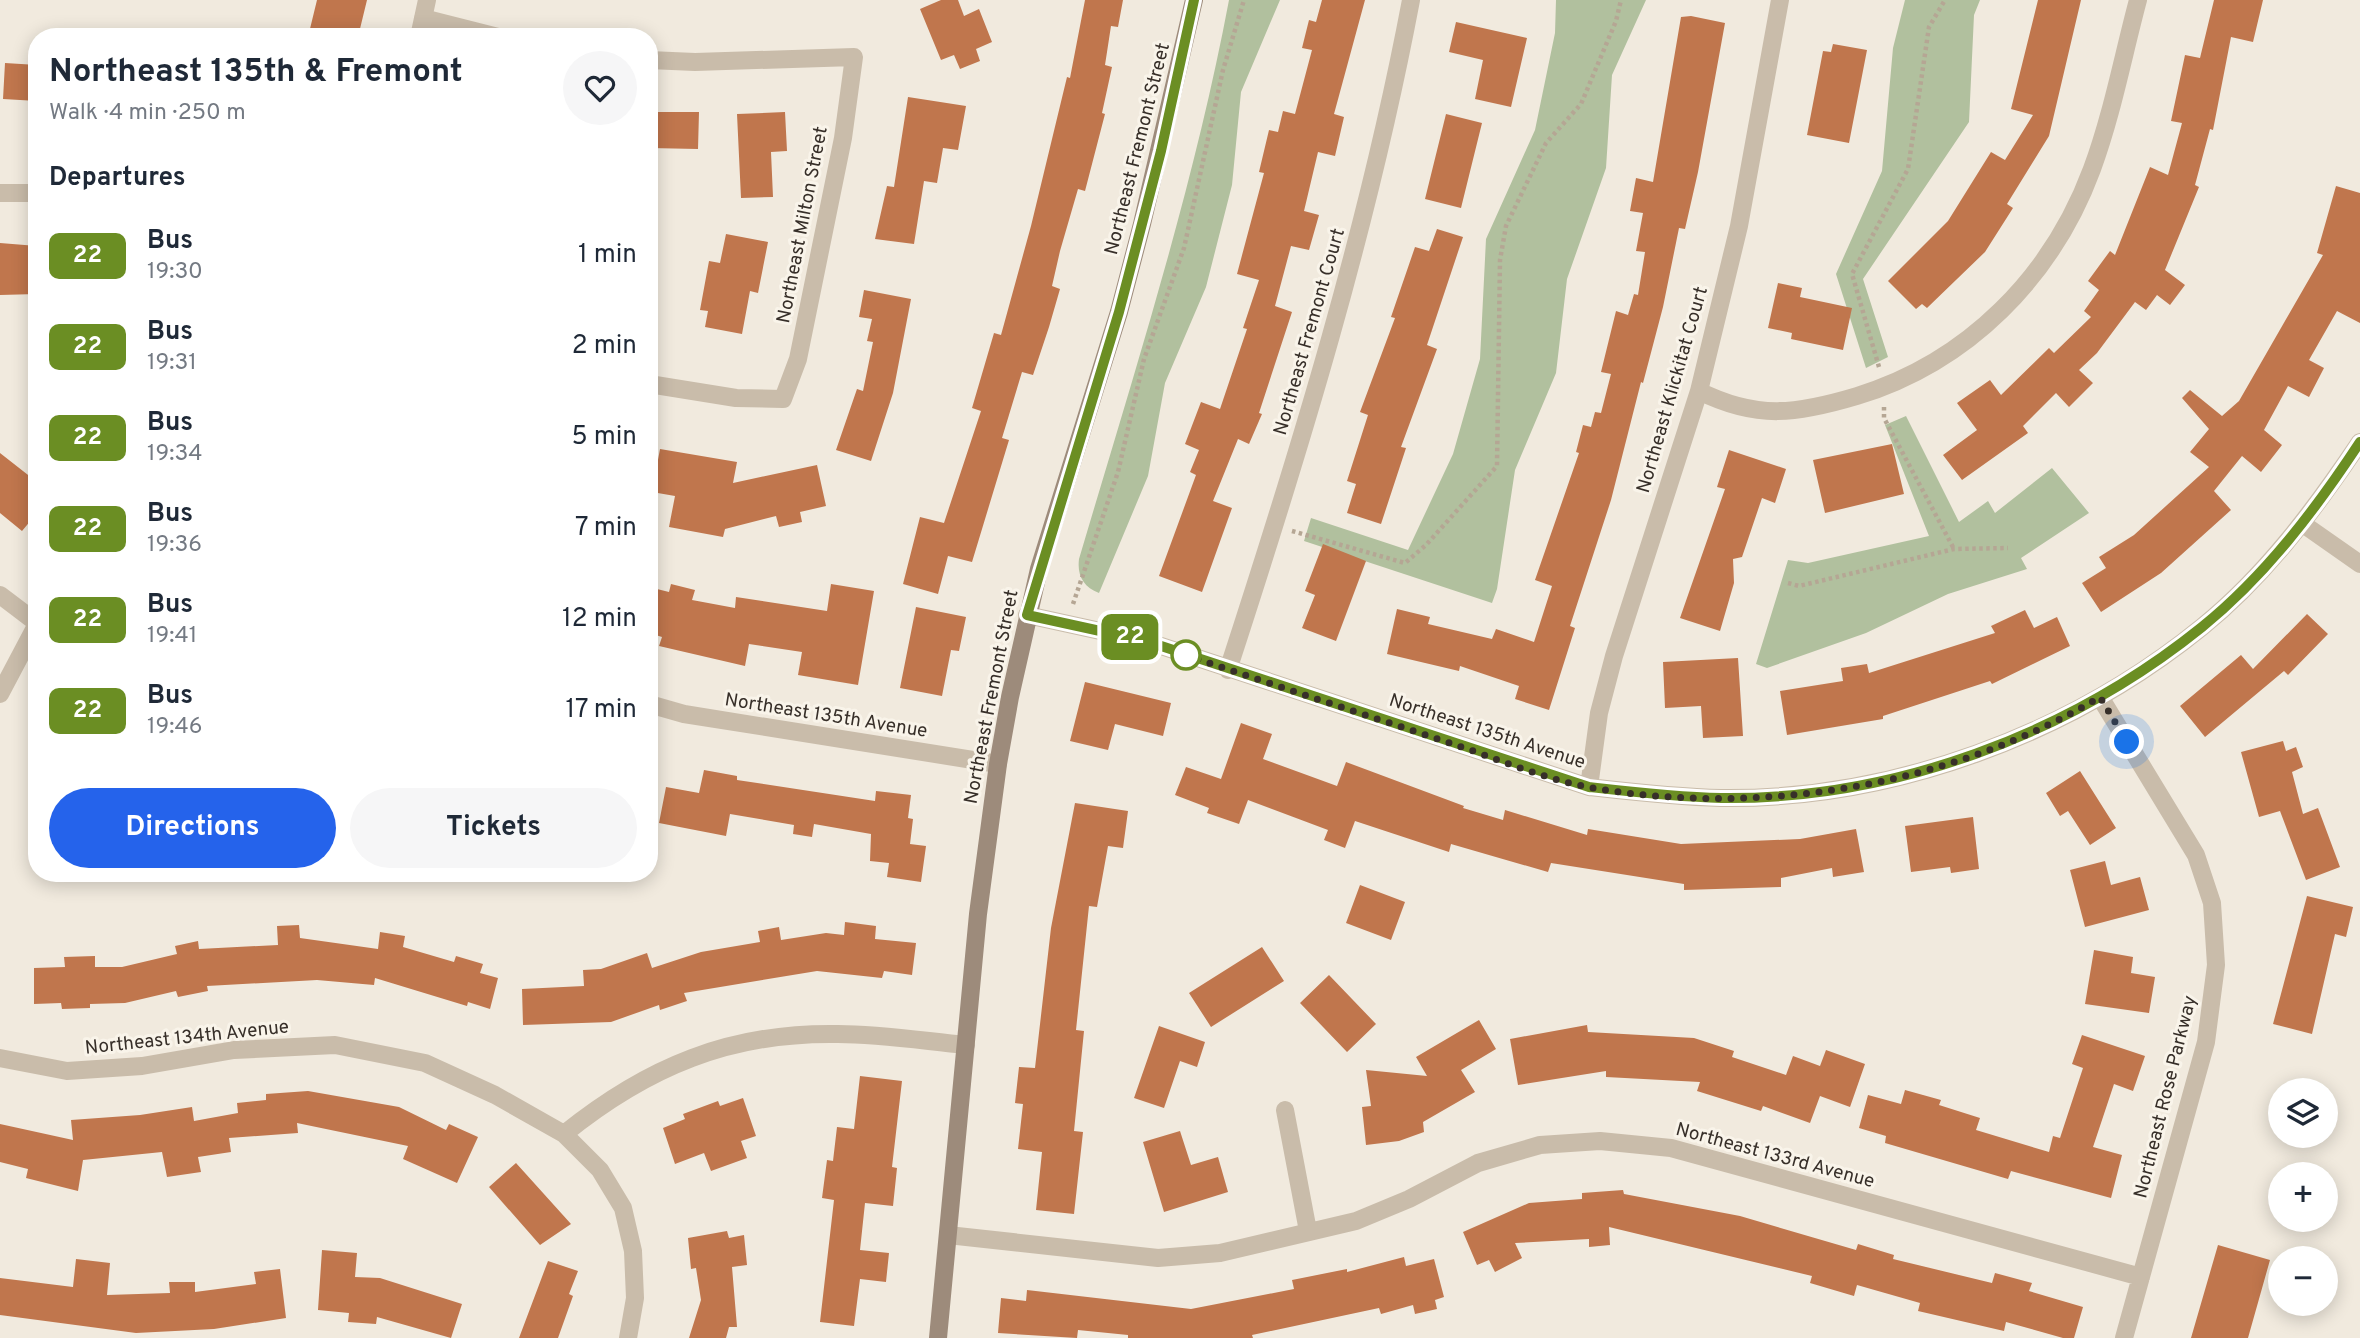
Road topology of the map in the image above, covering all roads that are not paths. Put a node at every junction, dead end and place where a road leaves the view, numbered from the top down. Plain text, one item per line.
1 (427, 0) edge
2 (1195, 0) edge
3 (1411, 0) edge
4 (1780, 0) edge
5 (2138, 0) edge
6 (423, 18) junction
7 (421, 28) edge
8 (462, 28) edge
9 (658, 60) edge
10 (0, 193) edge
11 (28, 193) edge
12 (658, 385) edge
13 (1699, 391) junction
14 (2360, 442) edge
15 (2303, 524) junction
16 (2360, 564) edge
17 (0, 595) edge
18 (1027, 615) junction
19 (28, 617) edge
20 (28, 641) edge
21 (1228, 670) junction
22 (0, 694) edge
23 (2100, 697) junction
24 (658, 707) edge
25 (998, 764) junction
26 (1589, 787) junction
27 (966, 1045) junction
28 (0, 1058) edge
29 (1285, 1110) dead end
30 (564, 1134) junction
31 (1308, 1231) junction
32 (948, 1235) junction
33 (2141, 1277) junction
34 (628, 1338) edge
35 (938, 1338) edge
36 (2124, 1338) edge

1 - 6 street
2 - 18 street, Northeast Fremont Street
3 - 21 street, Northeast Fremont Court
4 - 13 street, Northeast Klickitat Court
5 - 13 street
6 - 7 street
6 - 8 street
9 - 12 street, Northeast Milton Street
10 - 11 street
13 - 26 street, Northeast Klickitat Court
14 - 15 street
15 - 16 street
15 - 23 street
17 - 19 street
18 - 21 street, Northeast 135th Avenue
18 - 25 street, Northeast Fremont Street
20 - 22 street
21 - 26 street, Northeast 135th Avenue
23 - 26 street, Northeast 135th Avenue
23 - 33 street, Northeast Rose Parkway
24 - 25 street, Northeast 135th Avenue
25 - 27 street, Northeast Fremont Street
27 - 30 street
27 - 32 street, Northeast Fremont Street
28 - 30 street, Northeast 134th Avenue
29 - 31 street
30 - 34 street
31 - 32 street, Northeast 133rd Avenue
31 - 33 street, Northeast 133rd Avenue
32 - 35 street, Northeast Fremont Street
33 - 36 street, Northeast Rose Parkway

